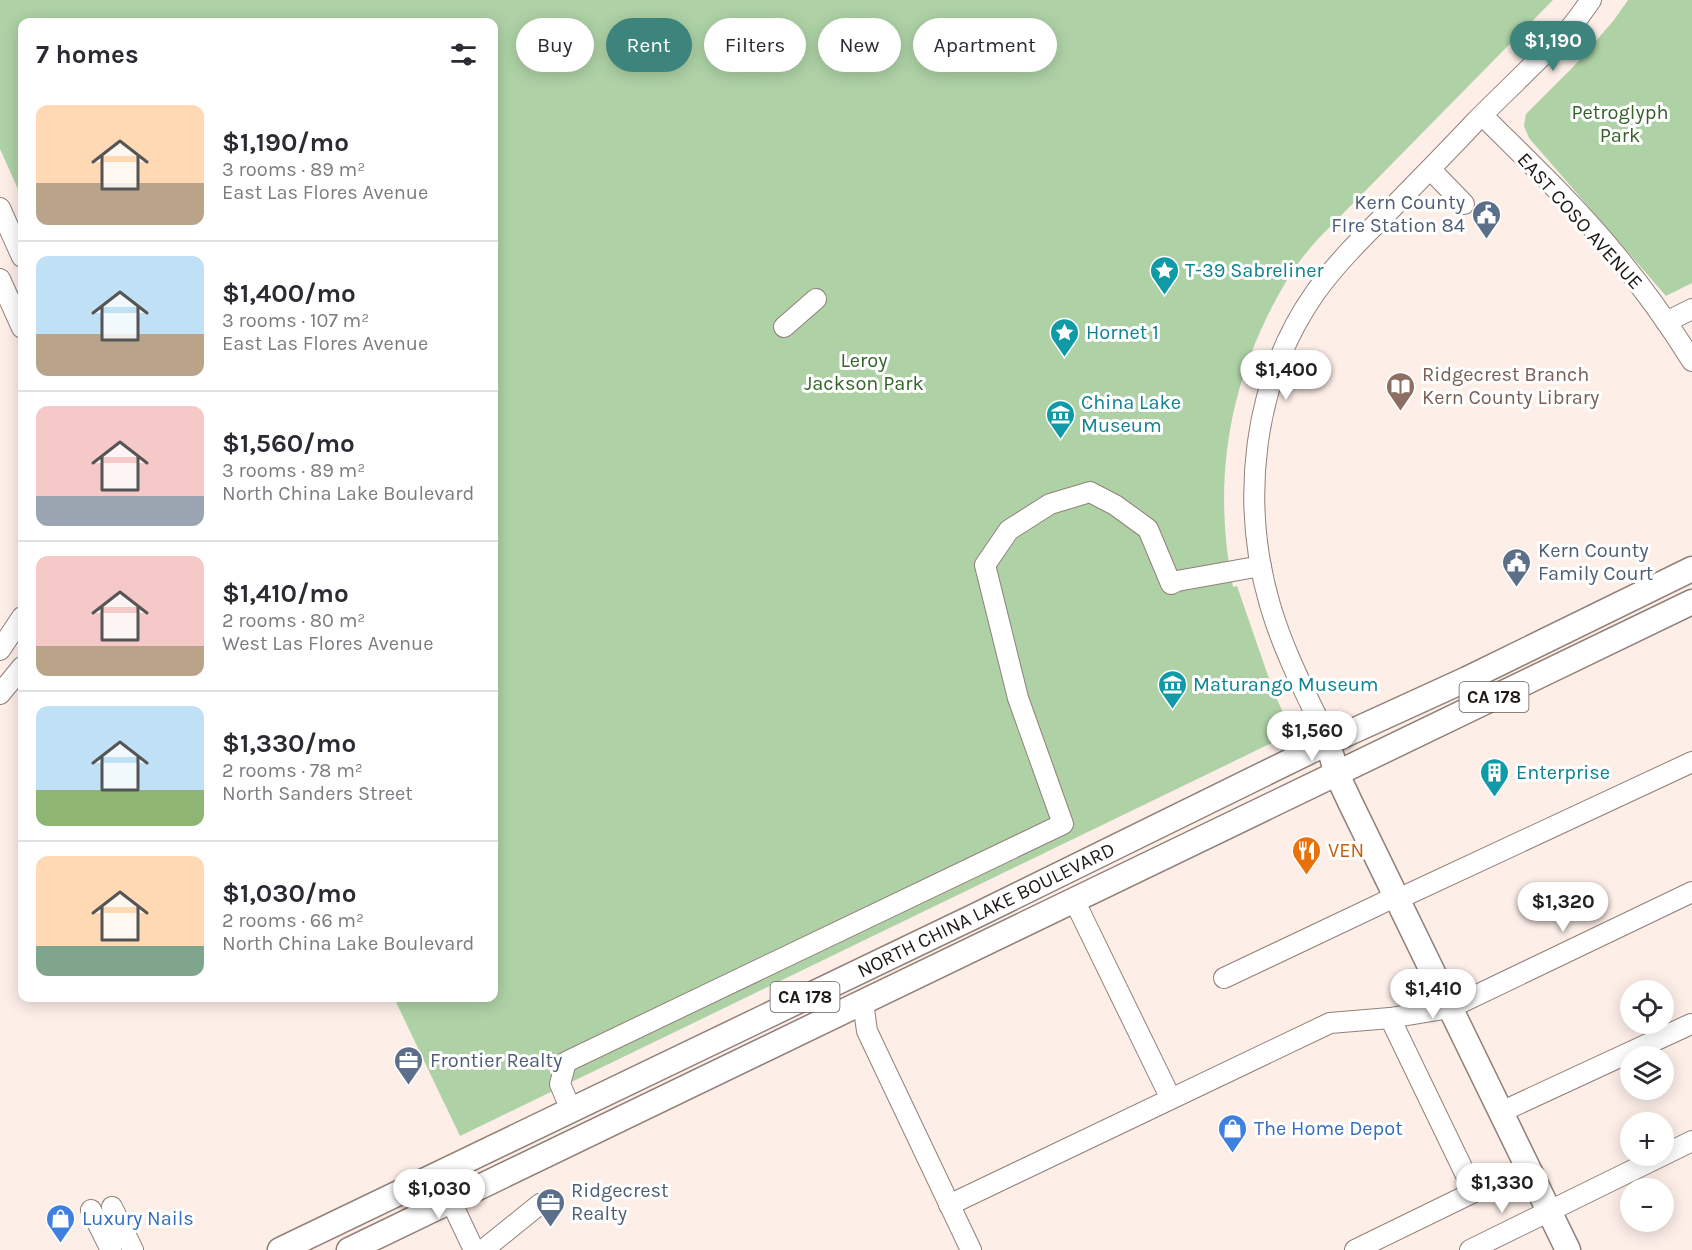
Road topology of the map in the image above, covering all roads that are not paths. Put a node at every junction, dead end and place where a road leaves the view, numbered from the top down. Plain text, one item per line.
1 (1591, 0) edge
2 (1482, 115) junction
3 (1430, 169) junction
4 (1464, 204) dead end
5 (0, 208) edge
6 (18, 248) edge
7 (0, 279) edge
8 (816, 298) dead end
9 (1692, 309) edge
10 (18, 319) edge
11 (1666, 321) junction
12 (783, 327) dead end
13 (1692, 362) edge
14 (1261, 566) junction
15 (1692, 569) edge
16 (1692, 602) edge
17 (18, 623) edge
18 (0, 650) edge
19 (18, 672) edge
20 (0, 694) edge
21 (1329, 742) junction
22 (1692, 762) edge
23 (1336, 772) junction
24 (1692, 892) edge
25 (1398, 899) junction
26 (1074, 900) junction
27 (977, 915) junction
28 (1224, 978) dead end
29 (863, 1002) junction
30 (1450, 1008) junction
31 (1390, 1017) junction
32 (1691, 1024) edge
33 (1172, 1099) junction
34 (571, 1110) junction
35 (1502, 1112) junction
36 (1692, 1142) edge
37 (438, 1174) junction
38 (450, 1201) junction
39 (540, 1204) dead end
40 (949, 1205) junction
41 (112, 1207) dead end
42 (92, 1210) dead end
43 (1549, 1212) junction
44 (111, 1250) edge
45 (133, 1250) edge
46 (280, 1250) edge
47 (349, 1250) edge
48 (474, 1250) edge
49 (483, 1250) edge
50 (971, 1250) edge
51 (1355, 1250) edge
52 (1470, 1250) edge
53 (1568, 1250) edge

1 - 2 street
2 - 3 street
2 - 11 street, EAST COSO AVENUE
3 - 4 street
3 - 14 street
5 - 6 street
7 - 10 street
8 - 12 street
9 - 11 street
11 - 13 street, EAST COSO AVENUE
14 - 21 street
14 - 34 street
15 - 21 main road, NORTH CHINA LAKE BOULEVARD / CA 178
16 - 23 main road, NORTH CHINA LAKE BOULEVARD / CA 178
17 - 18 street
19 - 20 street
21 - 23 main road
21 - 27 main road, NORTH CHINA LAKE BOULEVARD / CA 178
22 - 25 street
23 - 25 main road
23 - 26 main road, NORTH CHINA LAKE BOULEVARD / CA 178
24 - 30 street
25 - 28 street
25 - 30 main road
26 - 29 main road, NORTH CHINA LAKE BOULEVARD / CA 178
26 - 33 street
27 - 29 main road
27 - 34 main road, NORTH CHINA LAKE BOULEVARD / CA 178
29 - 38 main road, NORTH CHINA LAKE BOULEVARD / CA 178
29 - 40 street
30 - 31 street
30 - 35 main road
31 - 33 street
31 - 51 street
32 - 35 street
33 - 40 street
34 - 37 main road, NORTH CHINA LAKE BOULEVARD / CA 178
35 - 43 main road
36 - 43 street
37 - 38 street
37 - 46 main road, NORTH CHINA LAKE BOULEVARD / CA 178
38 - 47 main road, NORTH CHINA LAKE BOULEVARD / CA 178
38 - 48 street
39 - 49 street
40 - 50 street
41 - 45 street
42 - 44 street
43 - 52 street
43 - 53 main road

